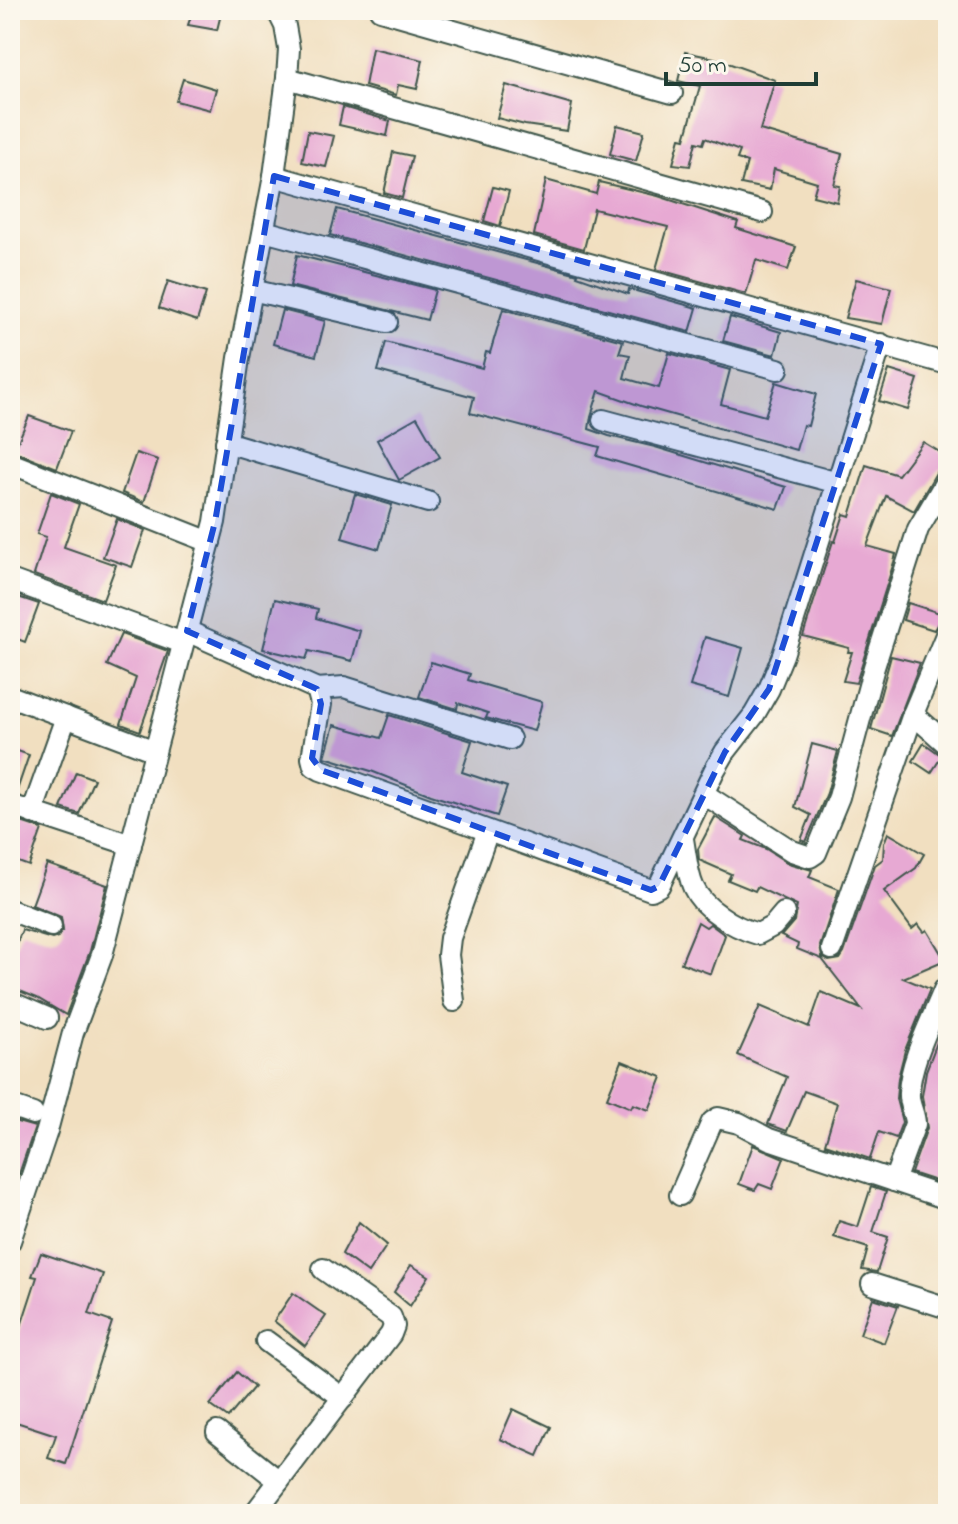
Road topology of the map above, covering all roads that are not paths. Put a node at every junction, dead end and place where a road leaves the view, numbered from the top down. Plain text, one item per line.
1 (277, 10) edge
2 (380, 10) edge
3 (287, 78) junction
4 (672, 93) dead end
5 (274, 176) junction
6 (762, 212) dead end
7 (264, 231) junction
8 (252, 290) junction
9 (387, 322) dead end
10 (881, 344) junction
11 (948, 364) edge
12 (778, 369) dead end
13 (603, 420) dead end
14 (226, 442) junction
15 (10, 463) edge
16 (948, 478) edge
17 (838, 483) junction
18 (428, 502) dead end
19 (210, 542) junction
20 (10, 580) edge
21 (948, 630) edge
22 (185, 637) junction
23 (317, 689) junction
24 (10, 696) edge
25 (913, 714) junction
26 (66, 717) junction
27 (510, 739) dead end
28 (948, 745) edge
29 (155, 751) junction
30 (704, 794) junction
31 (10, 805) edge
32 (32, 813) junction
33 (488, 831) junction
34 (683, 839) junction
35 (131, 845) junction
36 (10, 910) edge
37 (784, 913) dead end
38 (51, 926) dead end
39 (832, 949) dead end
40 (948, 985) edge
41 (454, 1001) dead end
42 (10, 1002) edge
43 (47, 1018) dead end
44 (10, 1106) edge
45 (33, 1114) dead end
46 (894, 1181) junction
47 (680, 1195) dead end
48 (948, 1199) edge
49 (10, 1241) edge
50 (323, 1269) dead end
51 (872, 1284) dead end
52 (948, 1308) edge
53 (266, 1341) dead end
54 (343, 1398) junction
55 (217, 1432) dead end
56 (279, 1481) junction
57 (254, 1514) edge

1 - 3 street
2 - 4 street
3 - 5 street
3 - 6 street
5 - 7 street
5 - 10 street
7 - 8 street
7 - 12 street
8 - 9 street
8 - 14 street
10 - 11 street
10 - 17 street
13 - 17 street
14 - 18 street
14 - 19 street
15 - 19 street
16 - 30 street
17 - 30 street
19 - 22 street
20 - 22 street
21 - 25 street
22 - 23 street
22 - 29 street
23 - 27 street
23 - 33 street
24 - 26 street
25 - 28 street
25 - 39 street
26 - 29 street
26 - 32 street
29 - 35 street
30 - 34 street
31 - 32 street
32 - 35 street
33 - 34 street
33 - 41 street
34 - 37 street
35 - 49 street
36 - 38 street
40 - 46 street
42 - 43 street
44 - 45 street
46 - 47 street
46 - 48 street
50 - 54 street
51 - 52 street
53 - 54 street
54 - 56 street
55 - 56 street
56 - 57 street

